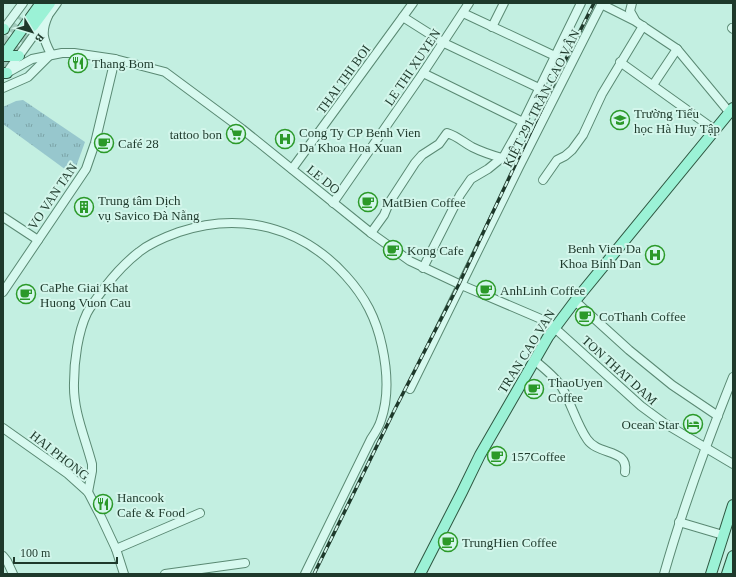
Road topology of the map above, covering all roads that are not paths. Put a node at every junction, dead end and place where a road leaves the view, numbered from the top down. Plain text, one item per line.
1 (23, 3) edge
2 (32, 3) edge
3 (41, 3) edge
4 (50, 3) edge
5 (57, 3) edge
6 (414, 3) edge
7 (469, 3) edge
8 (504, 3) edge
9 (581, 3) edge
10 (602, 3) edge
11 (632, 3) edge
12 (463, 13) junction
13 (48, 16) junction
14 (403, 17) junction
15 (22, 18) tunnel mouth
16 (635, 21) junction
17 (33, 26) tunnel mouth
18 (643, 26) junction
19 (492, 27) junction
20 (3, 29) edge
21 (444, 43) junction
22 (677, 49) junction
23 (51, 54) junction
24 (3, 56) edge
25 (19, 56) junction
26 (555, 56) junction
27 (32, 59) junction
28 (115, 59) junction
29 (620, 62) junction
30 (423, 73) junction
31 (4, 74) edge
32 (653, 85) junction
33 (3, 88) edge
34 (539, 88) junction
35 (731, 110) edge
36 (523, 122) junction
37 (715, 130) junction
38 (502, 158) junction
39 (292, 169) junction
40 (543, 180) dead end
41 (333, 202) junction
42 (3, 217) edge
43 (371, 233) junction
44 (38, 240) junction
45 (423, 268) junction
46 (462, 286) junction
47 (3, 292) edge
48 (576, 301) junction
49 (555, 327) junction
50 (534, 360) junction
51 (733, 378) edge
52 (410, 389) dead end
53 (718, 416) junction
54 (3, 428) edge
55 (705, 448) junction
56 (733, 464) edge
57 (625, 472) dead end
58 (88, 492) junction
59 (733, 505) edge
60 (200, 513) dead end
61 (679, 522) junction
62 (723, 536) junction
63 (116, 549) junction
64 (3, 556) edge
65 (733, 556) edge
66 (245, 563) dead end
67 (13, 574) edge
68 (124, 574) edge
69 (165, 574) edge
70 (305, 574) edge
71 (420, 574) edge
72 (664, 574) edge
73 (711, 574) edge
74 (727, 574) edge

1 - 20 street
2 - 15 main road
3 - 24 main road
4 - 17 main road
5 - 13 street
6 - 14 street, THAI THI BOI
7 - 12 street, LE THI XUYEN
8 - 19 street
9 - 26 street
10 - 16 street, KIỆT 291 TRẦN CAO VÂN
10 - 46 street, KIỆT 291 TRẦN CAO VÂN
11 - 16 street
12 - 19 street
12 - 21 street, LE THI XUYEN
13 - 23 street
13 - 25 street
14 - 21 street
14 - 39 street, THAI THI BOI
16 - 18 street, KIỆT 291 TRẦN CAO VÂN
18 - 22 street, KIỆT 291 TRẦN CAO VÂN
18 - 29 street
19 - 26 street
21 - 30 street, LE THI XUYEN
21 - 34 street
22 - 32 street
22 - 35 street, KIỆT 291 TRẦN CAO VÂN
23 - 27 street, LE DO
23 - 28 street, LE DO
23 - 33 street
24 - 25 main road
25 - 27 street, LE DO
25 - 31 street
26 - 34 street
27 - 31 street, LE DO
28 - 39 street, LE DO
28 - 44 street, VO VAN TAN
29 - 32 street
29 - 40 street
30 - 36 street
30 - 41 street, LE THI XUYEN
32 - 37 street
34 - 36 street
35 - 37 main road, TRAN CAO VAN
36 - 38 street
37 - 48 main road, TRAN CAO VAN
38 - 43 street
38 - 45 street
39 - 41 street, LE DO
41 - 43 street, LE DO
42 - 44 street
43 - 45 street, LE DO
44 - 47 street, VO VAN TAN
45 - 46 street, LE DO
46 - 49 street, LE DO
46 - 52 street, KIỆT 291 TRẦN CAO VÂN
48 - 49 main road, TRAN CAO VAN
48 - 53 street
49 - 50 main road, TRAN CAO VAN
49 - 55 street, TON THAT DAM
50 - 57 street
50 - 71 main road, TRAN CAO VAN
51 - 53 street
53 - 55 street
54 - 58 street, HAI PHONG
55 - 56 street, TON THAT DAM
55 - 61 street
58 - 63 street, HAI PHONG
58 - 70 street
59 - 62 main road
60 - 63 street
61 - 62 street
61 - 72 street
62 - 73 main road
63 - 68 street, HAI PHONG
64 - 67 street
65 - 74 main road
66 - 69 street

